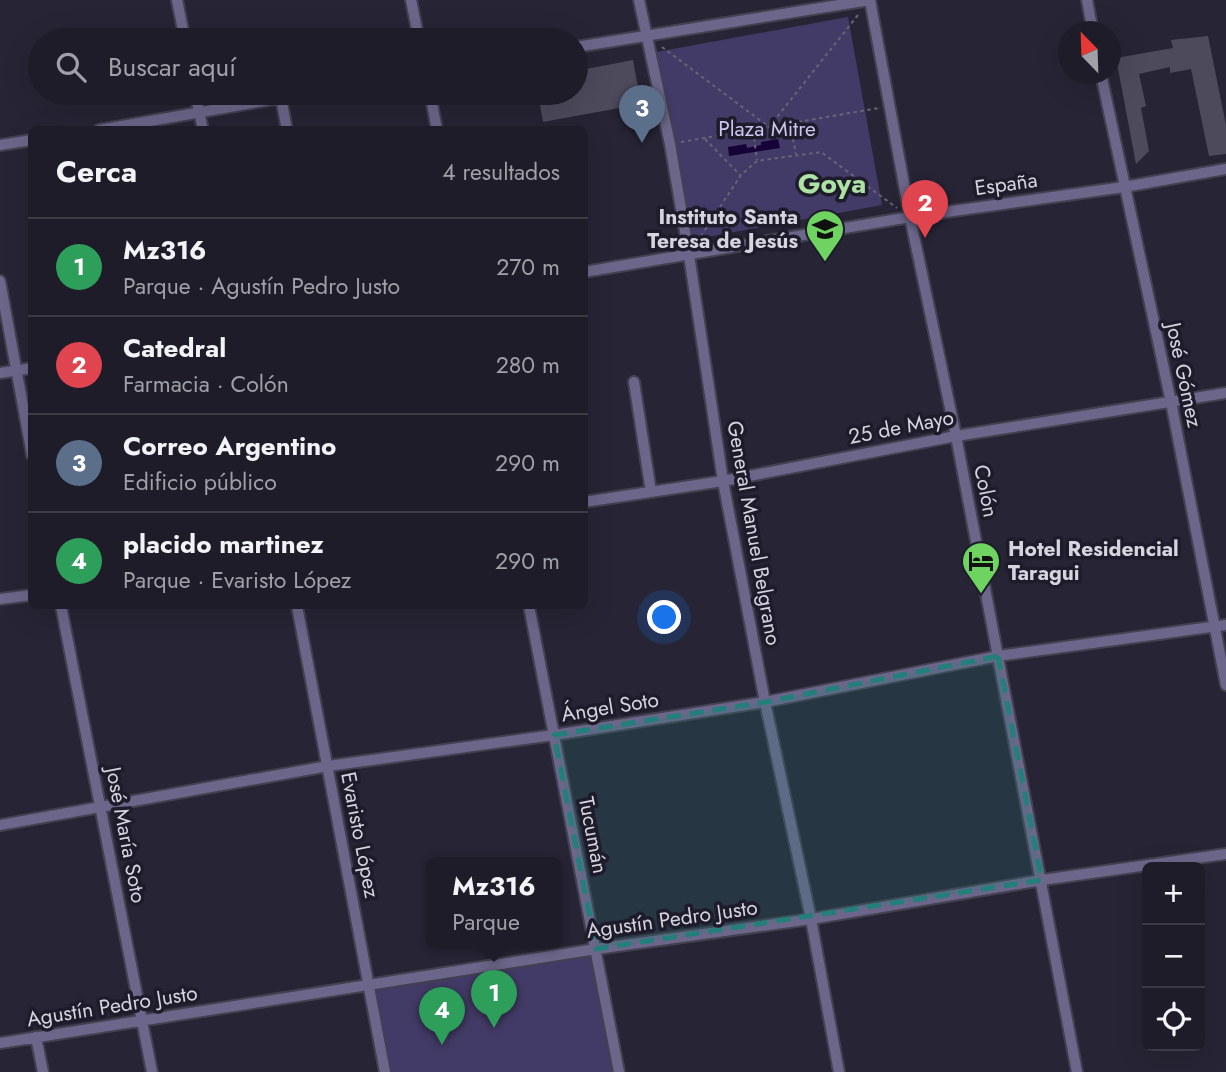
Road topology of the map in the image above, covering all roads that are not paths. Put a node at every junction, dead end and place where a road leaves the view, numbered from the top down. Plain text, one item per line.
1 (177, 0) edge
2 (411, 0) edge
3 (639, 0) edge
4 (870, 0) edge
5 (1087, 0) edge
6 (1091, 21) edge
7 (183, 28) edge
8 (417, 28) edge
9 (647, 36) junction
10 (588, 45) edge
11 (1103, 84) edge
12 (198, 105) edge
13 (246, 105) edge
14 (282, 105) edge
15 (432, 105) edge
16 (200, 114) junction
17 (124, 126) edge
18 (202, 126) edge
19 (286, 126) edge
20 (436, 126) edge
21 (28, 141) edge
22 (0, 145) edge
23 (1226, 169) edge
24 (1124, 187) junction
25 (910, 217) junction
26 (689, 255) junction
27 (588, 271) edge
28 (0, 281) edge
29 (28, 369) edge
30 (15, 371) junction
31 (0, 373) edge
32 (634, 382) dead end
33 (1226, 393) edge
34 (1171, 402) junction
35 (28, 435) edge
36 (956, 436) junction
37 (723, 481) junction
38 (651, 492) junction
39 (588, 501) edge
40 (28, 596) edge
41 (0, 599) edge
42 (62, 609) edge
43 (298, 609) edge
44 (530, 609) edge
45 (1226, 625) edge
46 (1214, 627) junction
47 (998, 656) junction
48 (1226, 685) edge
49 (765, 702) junction
50 (554, 736) junction
51 (328, 766) junction
52 (101, 808) junction
53 (0, 825) edge
54 (1226, 855) edge
55 (1042, 880) junction
56 (811, 919) junction
57 (596, 949) junction
58 (370, 985) junction
59 (143, 1021) junction
60 (36, 1037) junction
61 (0, 1043) edge
62 (43, 1072) edge
63 (152, 1072) edge
64 (385, 1072) edge
65 (619, 1072) edge
66 (839, 1072) edge
67 (1077, 1072) edge

1 - 7 street
2 - 8 street
3 - 9 street, General Manuel Belgrano
4 - 9 street
4 - 25 street, Colón
5 - 6 street
9 - 10 street
9 - 26 street, General Manuel Belgrano
11 - 24 street, José Gómez
12 - 16 street
13 - 16 street
14 - 19 street
15 - 20 street
16 - 17 street
16 - 18 street
21 - 22 street
23 - 24 street, España
24 - 25 street, España
24 - 34 street, José Gómez
25 - 26 street, España
25 - 36 street, Colón
26 - 27 street, España
26 - 37 street, General Manuel Belgrano
28 - 30 street
29 - 30 street
30 - 31 street
30 - 35 street
32 - 38 street
33 - 34 street, 25 de Mayo
34 - 36 street, 25 de Mayo
34 - 46 street, José Gómez
36 - 37 street, 25 de Mayo
36 - 47 street, Colón
37 - 38 street, 25 de Mayo
37 - 49 street, General Manuel Belgrano
38 - 39 street, 25 de Mayo
40 - 41 street
42 - 52 street, José María Soto
43 - 51 street, Evaristo López
44 - 50 street, Tucumán
45 - 46 street, Ángel Soto
46 - 47 street, Ángel Soto
46 - 48 street, José Gómez
47 - 49 street, Ángel Soto
47 - 55 street, Colón
49 - 50 street, Ángel Soto
49 - 56 street, General Manuel Belgrano
50 - 51 street, Ángel Soto
50 - 57 street, Tucumán
51 - 52 street, Ángel Soto
51 - 58 street, Evaristo López
52 - 53 street, Ángel Soto
52 - 59 street, José María Soto
54 - 55 street, Agustín Pedro Justo
55 - 56 street, Agustín Pedro Justo
55 - 67 street, Colón
56 - 57 street, Agustín Pedro Justo
56 - 66 street, General Manuel Belgrano
57 - 58 street, Agustín Pedro Justo
57 - 65 street, Tucumán
58 - 59 street, Agustín Pedro Justo
58 - 64 street, Evaristo López
59 - 60 street, Agustín Pedro Justo
59 - 63 street, José María Soto
60 - 61 street, Agustín Pedro Justo
60 - 62 street

